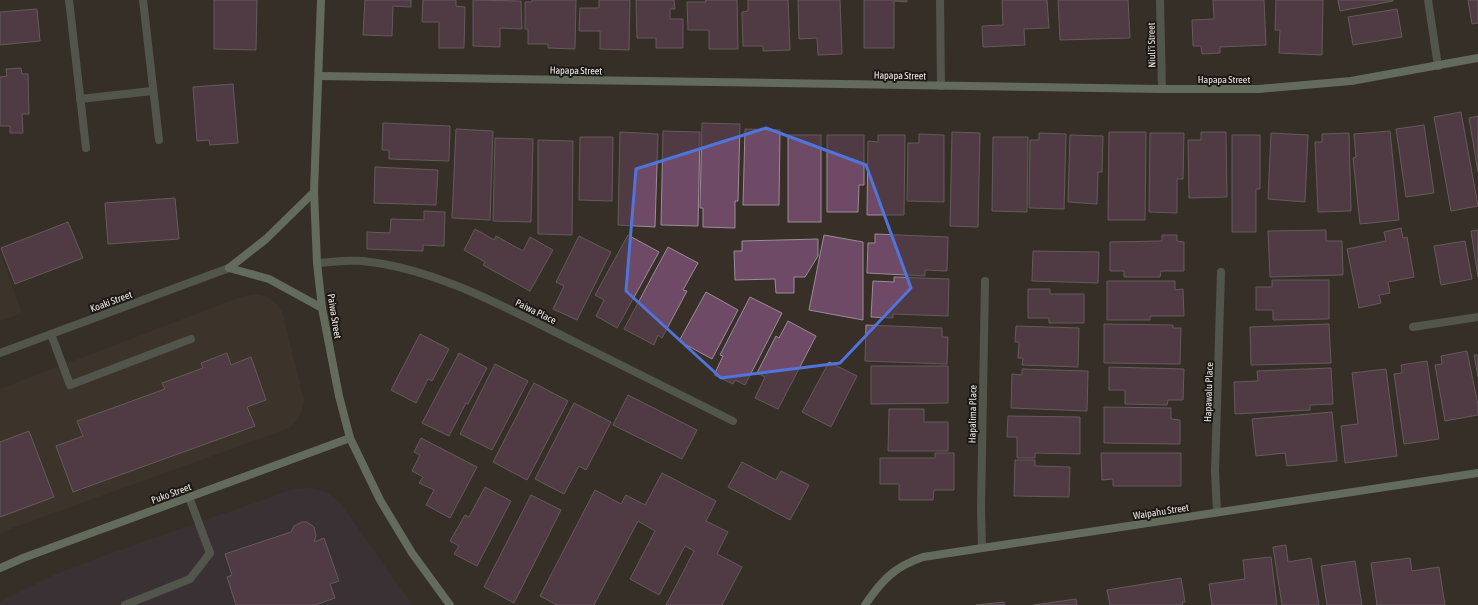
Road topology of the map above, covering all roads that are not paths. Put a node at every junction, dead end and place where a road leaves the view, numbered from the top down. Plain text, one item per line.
1 (69, 0) edge
2 (142, 0) edge
3 (321, 0) edge
4 (940, 0) edge
5 (1160, 0) edge
6 (1428, 0) edge
7 (1478, 58) edge
8 (1438, 66) junction
9 (319, 76) junction
10 (941, 86) junction
11 (1162, 89) junction
12 (152, 91) junction
13 (80, 99) junction
14 (159, 140) dead end
15 (86, 148) dead end
16 (314, 192) junction
17 (317, 263) junction
18 (229, 268) junction
19 (1221, 272) dead end
20 (985, 281) dead end
21 (322, 308) junction
22 (1478, 317) edge
23 (1412, 327) dead end
24 (50, 334) junction
25 (191, 339) dead end
26 (0, 352) edge
27 (733, 420) dead end
28 (350, 438) junction
29 (1478, 472) edge
30 (189, 497) junction
31 (1217, 512) junction
32 (982, 548) junction
33 (0, 568) edge
34 (125, 605) edge
35 (450, 605) edge
36 (865, 605) edge

1 - 13 street
2 - 12 street
3 - 9 street, Paiwa Street
4 - 10 street
5 - 11 street, Niuli'i Street
6 - 8 street
7 - 8 street, Hapapa Street
8 - 11 street, Hapapa Street
9 - 10 street, Hapapa Street
9 - 16 street, Paiwa Street
10 - 11 street, Hapapa Street
12 - 13 street
12 - 14 street
13 - 15 street
16 - 17 street, Paiwa Street
16 - 18 street
17 - 21 street, Paiwa Street
17 - 27 street, Paiwa Place
18 - 21 street
18 - 24 street, Koaki Street
19 - 31 street, Hapawalu Place
20 - 32 street, Hapalima Place
21 - 28 street, Paiwa Street
22 - 23 street
24 - 25 street
24 - 26 street, Koaki Street
28 - 30 street, Puko Street
28 - 35 street, Paiwa Street
29 - 31 street, Waipahu Street
30 - 33 street, Puko Street
30 - 34 street
31 - 32 street, Waipahu Street
32 - 36 street, Waipahu Street

